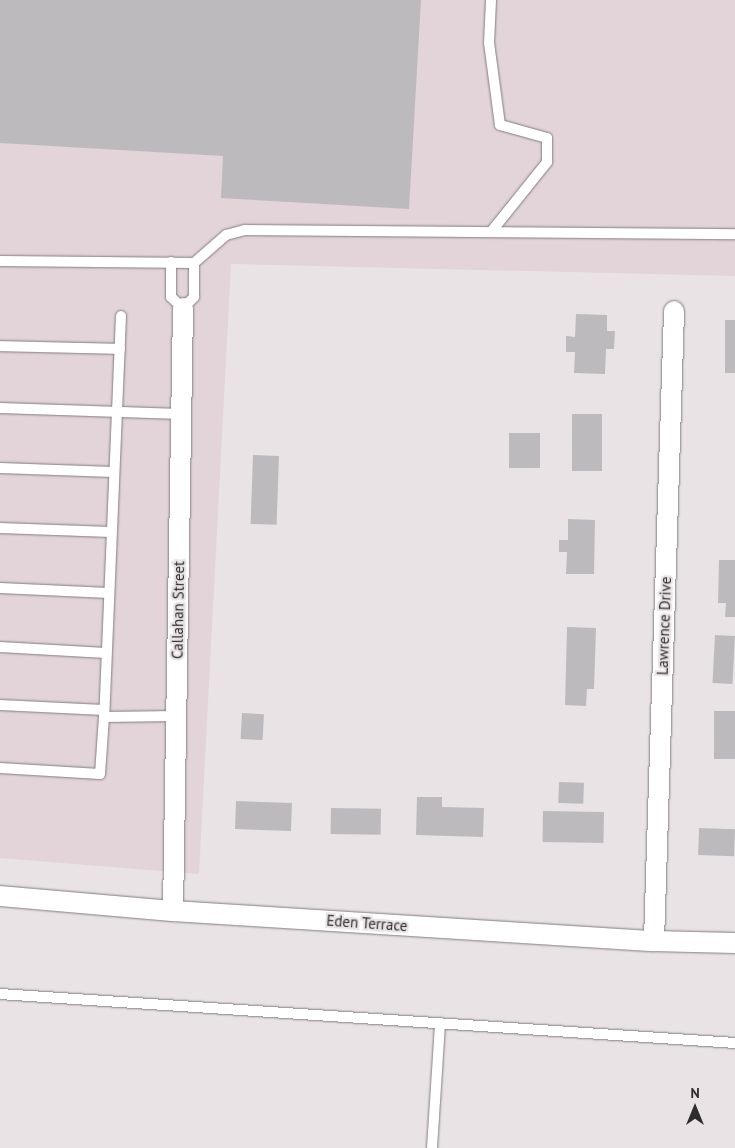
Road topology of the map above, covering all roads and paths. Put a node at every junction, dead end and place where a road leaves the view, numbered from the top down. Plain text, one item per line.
1 (491, 0) edge
2 (491, 232) junction
3 (735, 234) edge
4 (0, 261) edge
5 (172, 262) junction
6 (194, 263) junction
7 (183, 308) junction
8 (674, 311) dead end
9 (122, 316) dead end
10 (0, 346) edge
11 (120, 350) junction
12 (0, 408) edge
13 (116, 412) junction
14 (181, 414) junction
15 (0, 468) edge
16 (114, 472) junction
17 (0, 528) edge
18 (111, 532) junction
19 (0, 588) edge
20 (108, 593) junction
21 (0, 646) edge
22 (106, 652) junction
23 (0, 705) edge
24 (104, 713) junction
25 (176, 716) junction
26 (0, 768) edge
27 (0, 896) edge
28 (173, 911) junction
29 (654, 941) junction
30 (735, 942) edge
31 (0, 994) edge
32 (440, 1023) junction
33 (735, 1043) edge
34 (432, 1148) edge

1 - 2 lane
2 - 3 lane
2 - 6 lane
4 - 5 lane
5 - 6 lane
5 - 7 lane
6 - 7 lane
7 - 14 street, Callahan Street
8 - 29 street, Lawrence Drive
9 - 11 lane
10 - 11 lane
11 - 13 lane
12 - 13 lane
13 - 14 lane
13 - 16 lane
14 - 25 street, Callahan Street
15 - 16 lane
16 - 18 lane
17 - 18 lane
18 - 20 lane
19 - 20 lane
20 - 22 lane
21 - 22 lane
22 - 24 lane
23 - 24 lane
24 - 25 lane
24 - 26 lane
25 - 28 street, Callahan Street
27 - 28 street, Eden Terrace
28 - 29 street, Eden Terrace
29 - 30 street, Eden Terrace
31 - 32 lane
32 - 33 lane
32 - 34 lane

